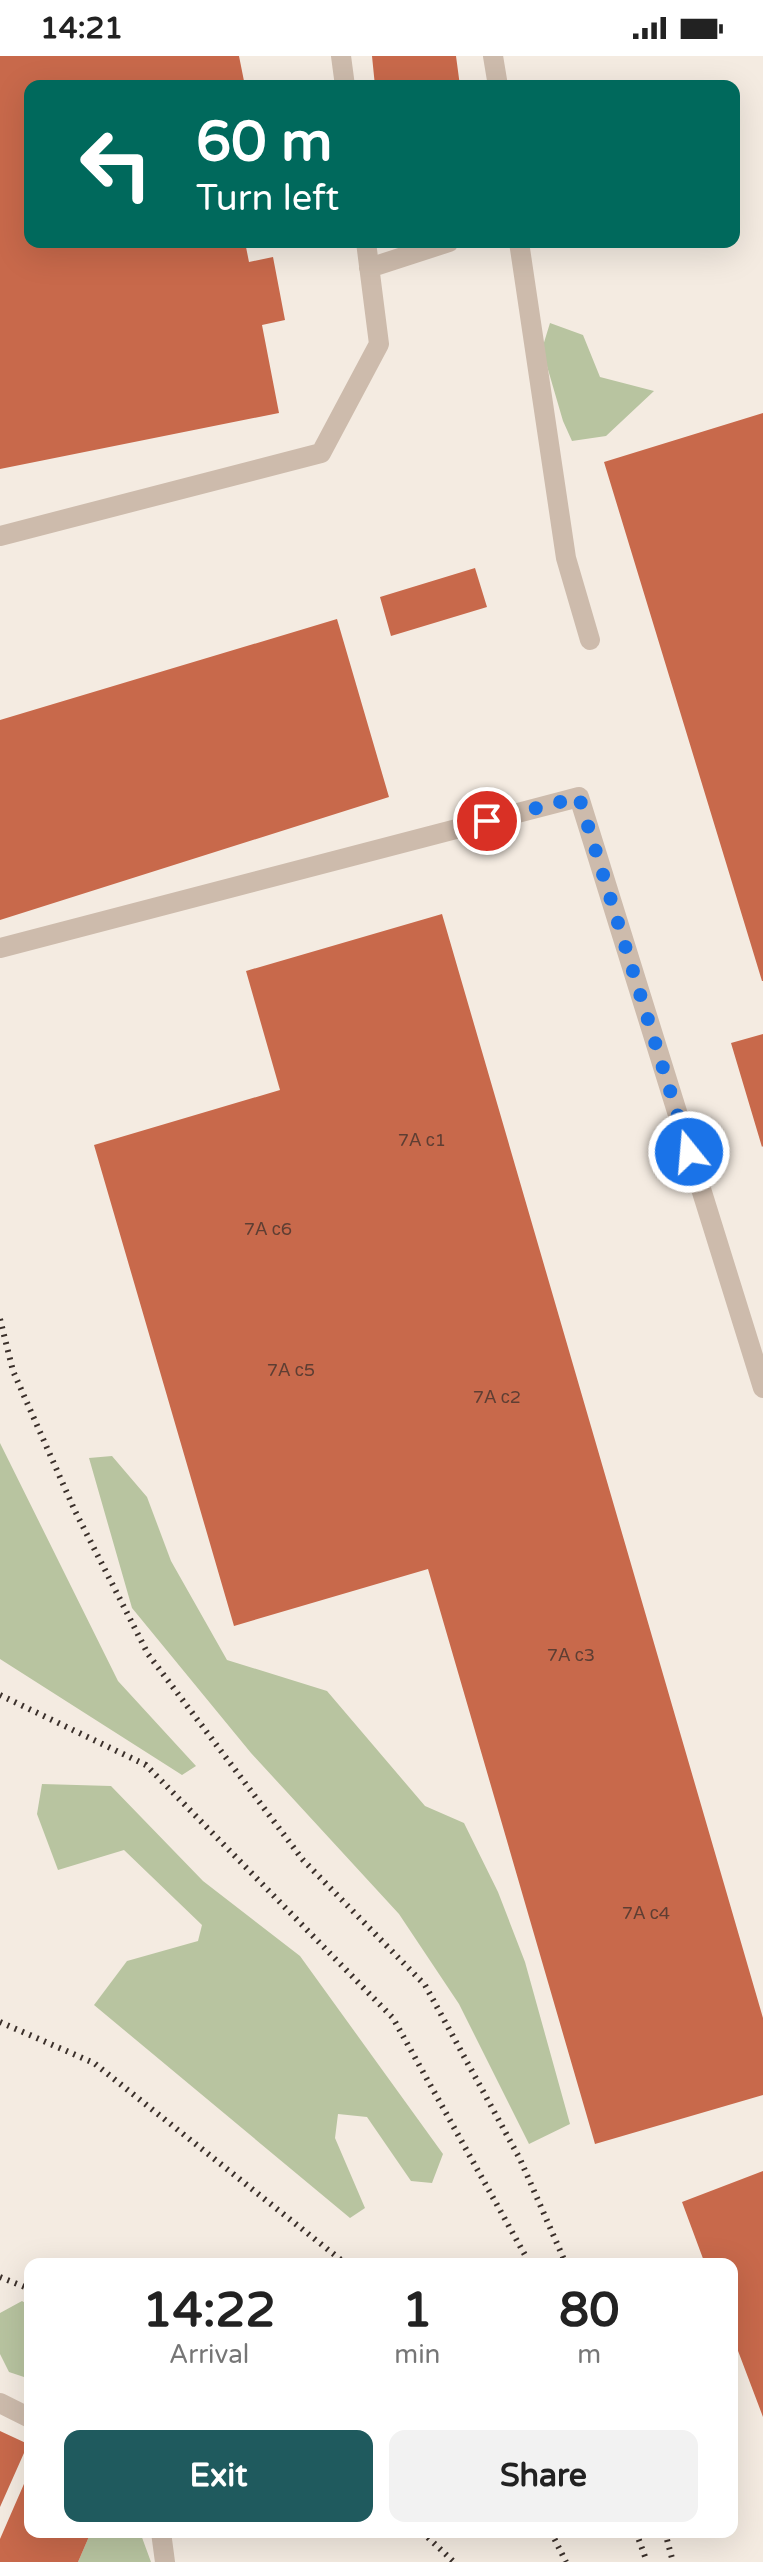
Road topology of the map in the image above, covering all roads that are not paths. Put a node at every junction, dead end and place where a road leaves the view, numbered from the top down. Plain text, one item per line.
1 (341, 56) edge
2 (493, 56) edge
3 (344, 80) edge
4 (497, 80) edge
5 (367, 248) edge
6 (431, 248) edge
7 (520, 248) edge
8 (369, 268) junction
9 (0, 536) edge
10 (590, 640) dead end
11 (0, 948) edge
12 (763, 1388) edge
13 (0, 2403) edge
14 (24, 2415) edge
15 (162, 2538) edge
16 (165, 2562) edge

1 - 3 lane
2 - 4 lane
5 - 8 lane
6 - 8 lane
7 - 10 lane
8 - 9 lane
11 - 12 lane
13 - 14 lane
15 - 16 lane

